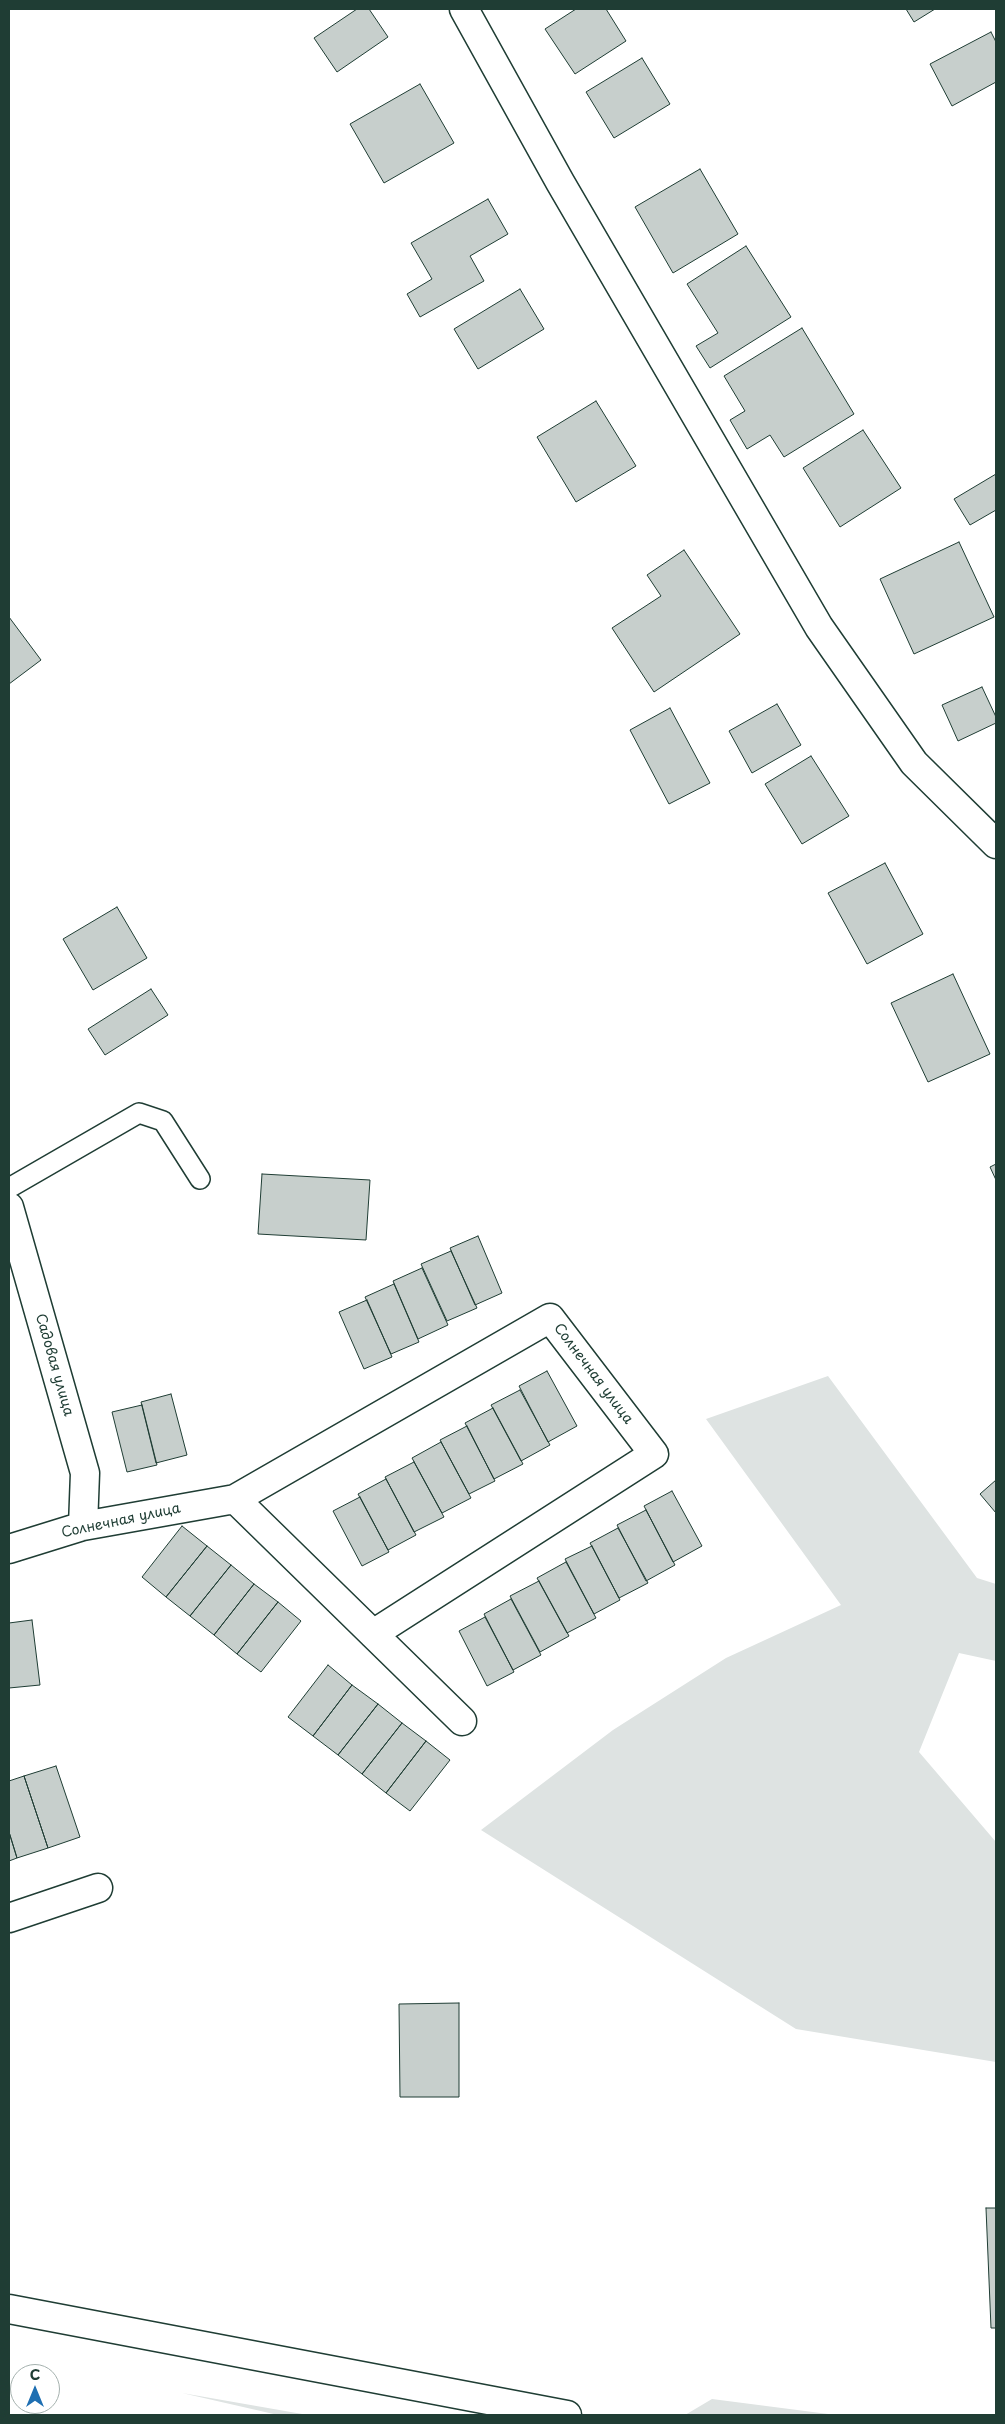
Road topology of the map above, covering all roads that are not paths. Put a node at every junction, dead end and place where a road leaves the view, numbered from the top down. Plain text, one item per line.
1 (464, 9) edge
2 (996, 844) edge
3 (200, 1180) dead end
4 (9, 1188) edge
5 (9, 1207) edge
6 (235, 1499) junction
7 (83, 1526) junction
8 (9, 1549) edge
9 (373, 1634) junction
10 (462, 1721) dead end
11 (98, 1888) dead end
12 (9, 1918) edge
13 (9, 2310) edge
14 (567, 2415) edge

1 - 2 street
3 - 4 lane
5 - 7 street, Садовая улица
6 - 7 street, Солнечная улица
6 - 9 street
6 - 9 street, Солнечная улица
7 - 8 street, Солнечная улица
9 - 10 street
11 - 12 street
13 - 14 street

